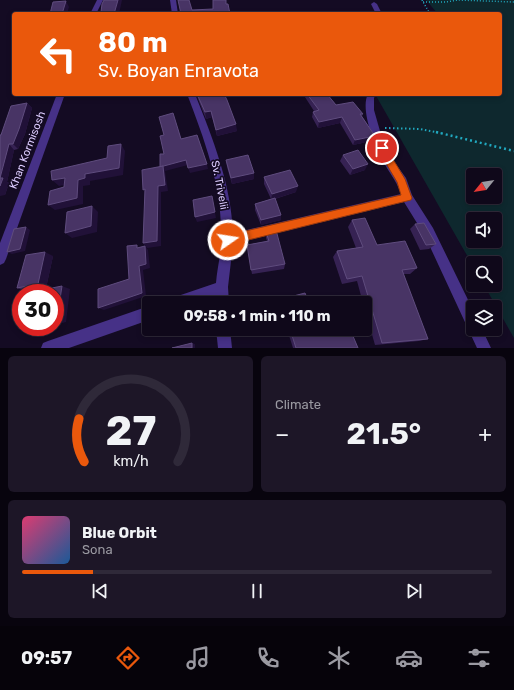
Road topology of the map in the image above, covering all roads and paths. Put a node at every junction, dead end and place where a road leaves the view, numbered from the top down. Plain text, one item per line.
1 (100, 0) edge
2 (173, 0) edge
3 (423, 1) edge
4 (514, 2) edge
5 (374, 4) dead end
6 (95, 12) edge
7 (175, 12) edge
8 (378, 12) edge
9 (429, 12) edge
10 (60, 96) edge
11 (193, 96) edge
12 (370, 96) edge
13 (374, 128) junction
14 (514, 151) edge
15 (407, 198) junction
16 (228, 240) junction
17 (0, 259) edge
18 (221, 288) junction
19 (198, 296) edge
20 (222, 296) edge
21 (466, 310) edge
22 (142, 315) edge
23 (224, 336) edge
24 (478, 336) edge
25 (48, 348) edge
26 (225, 348) edge
27 (484, 348) edge

1 - 6 street
2 - 7 street
3 - 4 path
3 - 9 path
5 - 8 street
10 - 17 street, Khan Kormisosh
11 - 16 street, Sv. Trivelii
12 - 13 street
13 - 14 path
13 - 15 street
15 - 16 street
15 - 21 street
16 - 18 street, Sv. Trivelii
18 - 19 street
18 - 20 street, Sv. Trivelii
22 - 25 street
23 - 26 street
24 - 27 street

